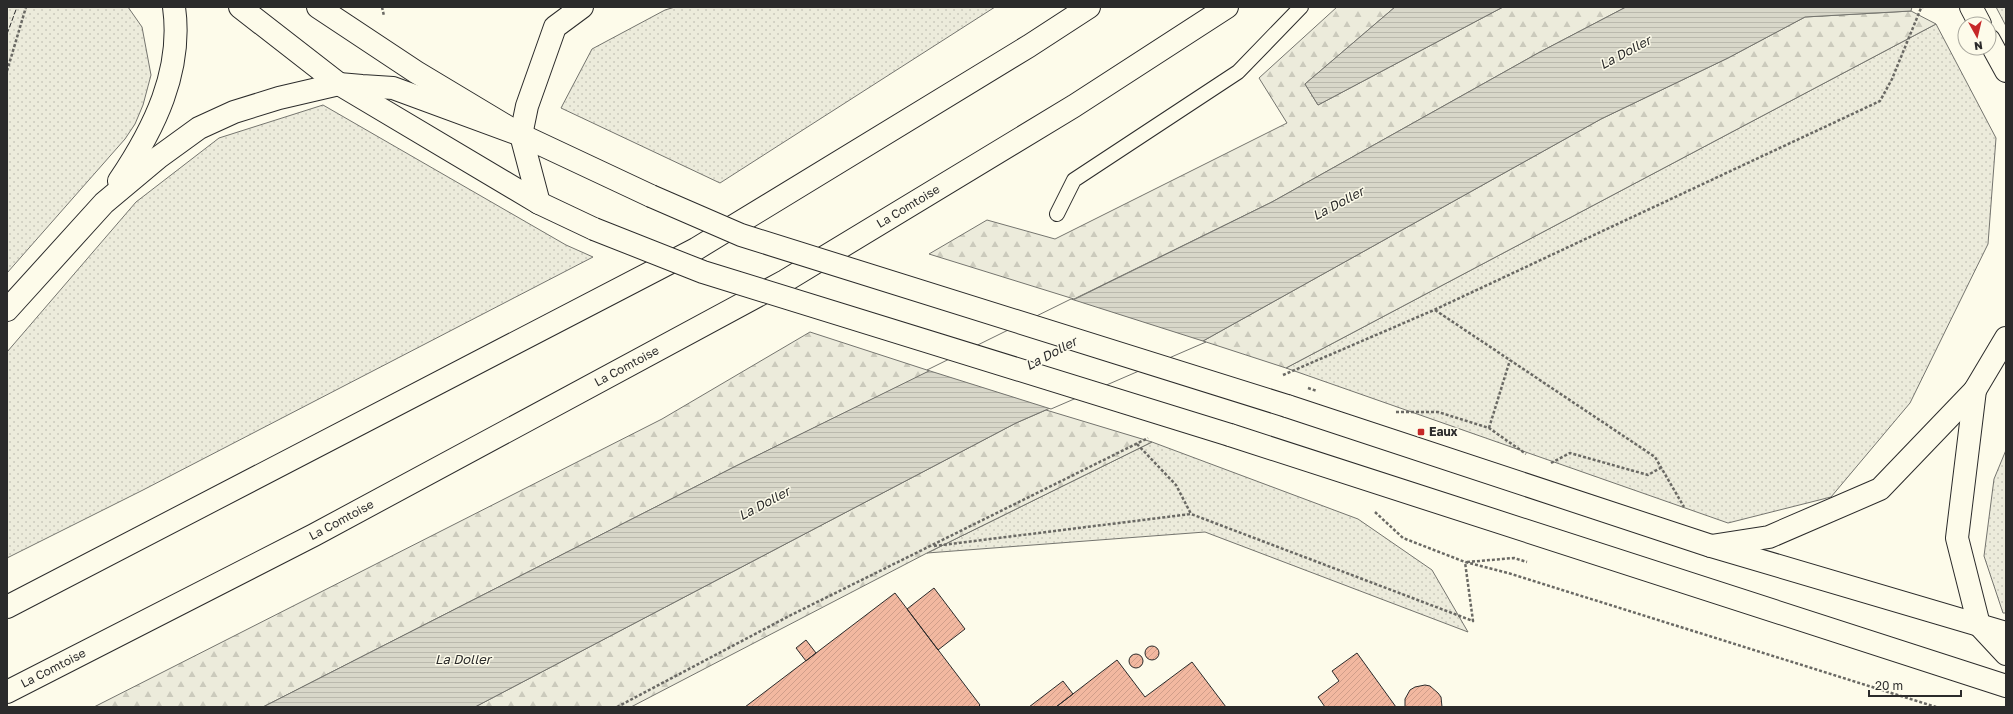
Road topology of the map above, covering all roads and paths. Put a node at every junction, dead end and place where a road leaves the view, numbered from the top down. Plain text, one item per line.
1 (26, 7) edge
2 (174, 7) edge
3 (240, 7) edge
4 (318, 7) edge
5 (582, 7) edge
6 (1089, 7) edge
7 (1227, 7) edge
8 (1301, 7) edge
9 (1923, 7) edge
10 (1971, 7) edge
11 (1976, 16) edge
12 (1997, 55) edge
13 (7, 71) edge
14 (2006, 71) edge
15 (339, 84) junction
16 (521, 135) junction
17 (104, 203) junction
18 (539, 203) junction
19 (1057, 214) dead end
20 (7, 310) edge
21 (1434, 310) junction
22 (2006, 338) edge
23 (1510, 360) junction
24 (1280, 376) dead end
25 (1975, 390) junction
26 (1317, 391) dead end
27 (1324, 393) dead end
28 (1391, 412) dead end
29 (1489, 428) junction
30 (1151, 437) dead end
31 (1137, 443) junction
32 (1531, 458) dead end
33 (1550, 464) dead end
34 (1662, 467) junction
35 (1374, 511) dead end
36 (1687, 511) dead end
37 (1191, 514) junction
38 (931, 546) junction
39 (1710, 546) junction
40 (1465, 562) junction
41 (7, 606) edge
42 (1979, 625) junction
43 (2006, 633) edge
44 (2006, 654) edge
45 (2006, 686) edge
46 (7, 692) edge
47 (617, 707) edge
48 (1936, 707) edge

1 - 13 path
2 - 17 main road
3 - 15 main road
4 - 16 main road
5 - 16 main road
6 - 41 main road
7 - 46 main road, La Comtoise
8 - 19 lane
9 - 21 path
10 - 11 main road
12 - 14 main road
15 - 16 main road
15 - 17 main road
15 - 18 main road
16 - 18 main road
16 - 39 main road, bridge
17 - 20 main road
18 - 45 main road, bridge
21 - 23 path
21 - 24 path
22 - 25 main road
23 - 29 path
23 - 34 path
25 - 39 main road
25 - 42 main road
26 - 27 path
28 - 29 path
29 - 32 path
30 - 31 path
31 - 37 path
31 - 38 path
33 - 34 path
34 - 36 path
35 - 40 path
37 - 38 path
37 - 40 path
38 - 47 path
39 - 42 main road
40 - 48 path
42 - 43 main road
42 - 44 main road

